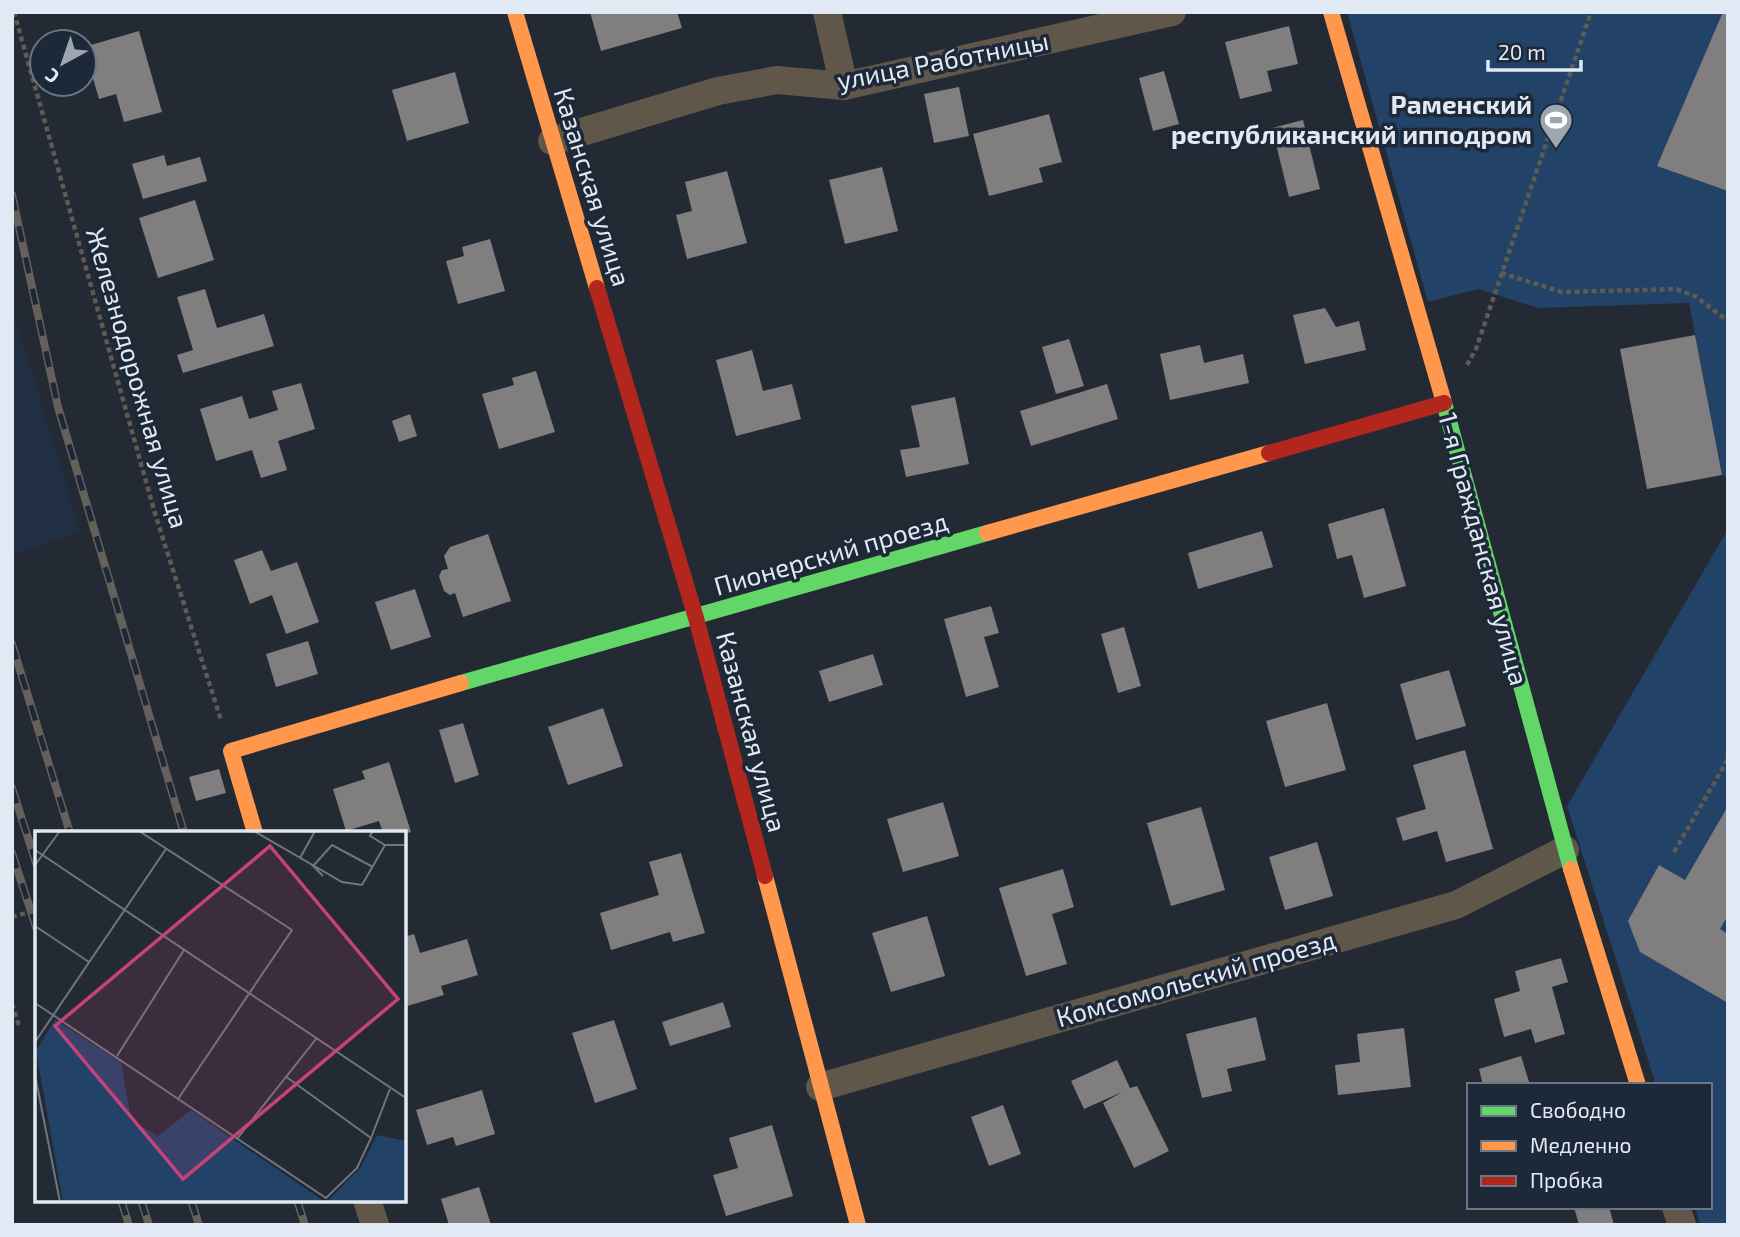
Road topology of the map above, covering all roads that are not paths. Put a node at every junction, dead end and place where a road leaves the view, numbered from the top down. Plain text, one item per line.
1 (515, 12) edge
2 (827, 12) edge
3 (1172, 12) edge
4 (1331, 12) edge
5 (844, 86) junction
6 (552, 141) junction
7 (1444, 403) junction
8 (696, 618) junction
9 (254, 831) edge
10 (1565, 850) junction
11 (1637, 1083) edge
12 (820, 1087) junction
13 (368, 1202) edge
14 (375, 1225) edge
15 (858, 1225) edge

1 - 6 street, Казанская улица
2 - 5 street
3 - 5 street, улица Работницы
4 - 7 street, 1-я Гражданская улица
5 - 6 street, улица Работницы
6 - 8 street, Казанская улица
7 - 8 street, Пионерский проезд
7 - 10 street, 1-я Гражданская улица
8 - 9 street, Пионерский проезд
8 - 12 street, Казанская улица
10 - 11 street, 1-я Гражданская улица
10 - 12 street, Комсомольский проезд
12 - 15 street, Казанская улица
13 - 14 street

